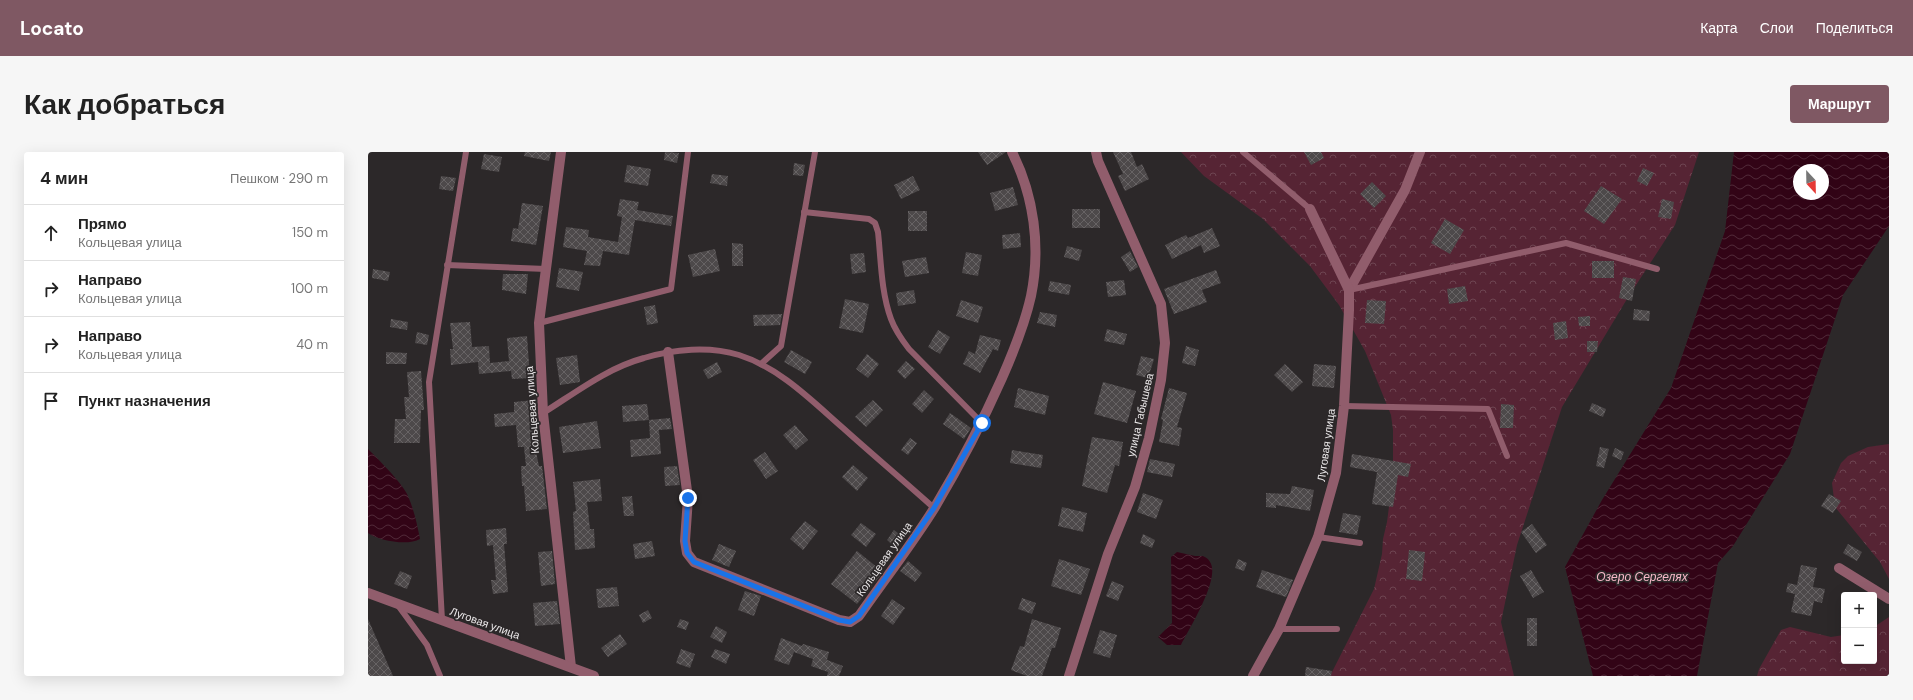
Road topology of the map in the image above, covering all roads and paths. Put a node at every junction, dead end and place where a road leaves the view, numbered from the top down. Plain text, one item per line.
1 (466, 152) edge
2 (561, 152) edge
3 (688, 152) edge
4 (815, 152) edge
5 (1012, 152) edge
6 (1243, 152) edge
7 (1420, 152) edge
8 (1097, 156) edge
9 (1310, 209) joint
10 (804, 212) junction
11 (447, 265) junction
12 (546, 269) junction
13 (1657, 269) dead end
14 (1349, 290) junction
15 (539, 323) junction
16 (668, 352) junction
17 (761, 364) junction
18 (1344, 406) junction
19 (543, 413) junction
20 (982, 423) junction
21 (1507, 456) dead end
22 (934, 508) junction
23 (1318, 537) junction
24 (1360, 543) dead end
25 (1839, 568) dead end
26 (368, 593) edge
27 (1889, 599) edge
28 (396, 603) junction
29 (442, 620) junction
30 (1279, 628) junction
31 (1338, 629) dead end
32 (571, 668) junction
33 (440, 676) edge
34 (594, 676) edge
35 (1069, 676) edge
36 (1253, 676) edge

1 - 11 lane
2 - 12 street, Кольцевая улица
3 - 15 lane
4 - 10 lane
5 - 20 street, Кольцевая улица
6 - 9 lane
7 - 14 street
8 - 35 street, улица Габышева
9 - 14 street, Луговая улица
10 - 17 lane
10 - 20 lane
11 - 12 lane
11 - 29 lane
12 - 15 street, Кольцевая улица
13 - 14 lane
14 - 18 street, Луговая улица
15 - 19 street, Кольцевая улица
16 - 17 lane
16 - 19 lane
16 - 22 street, Кольцевая улица
17 - 22 lane
18 - 21 lane
18 - 23 street, Луговая улица
19 - 32 street, Кольцевая улица
20 - 22 street, Кольцевая улица
23 - 24 lane
23 - 30 street, Луговая улица
25 - 27 street
26 - 28 street, Луговая улица
28 - 29 street, Луговая улица
28 - 33 lane
29 - 32 street, Луговая улица
30 - 31 lane
30 - 36 street, Луговая улица
32 - 34 street, Луговая улица

